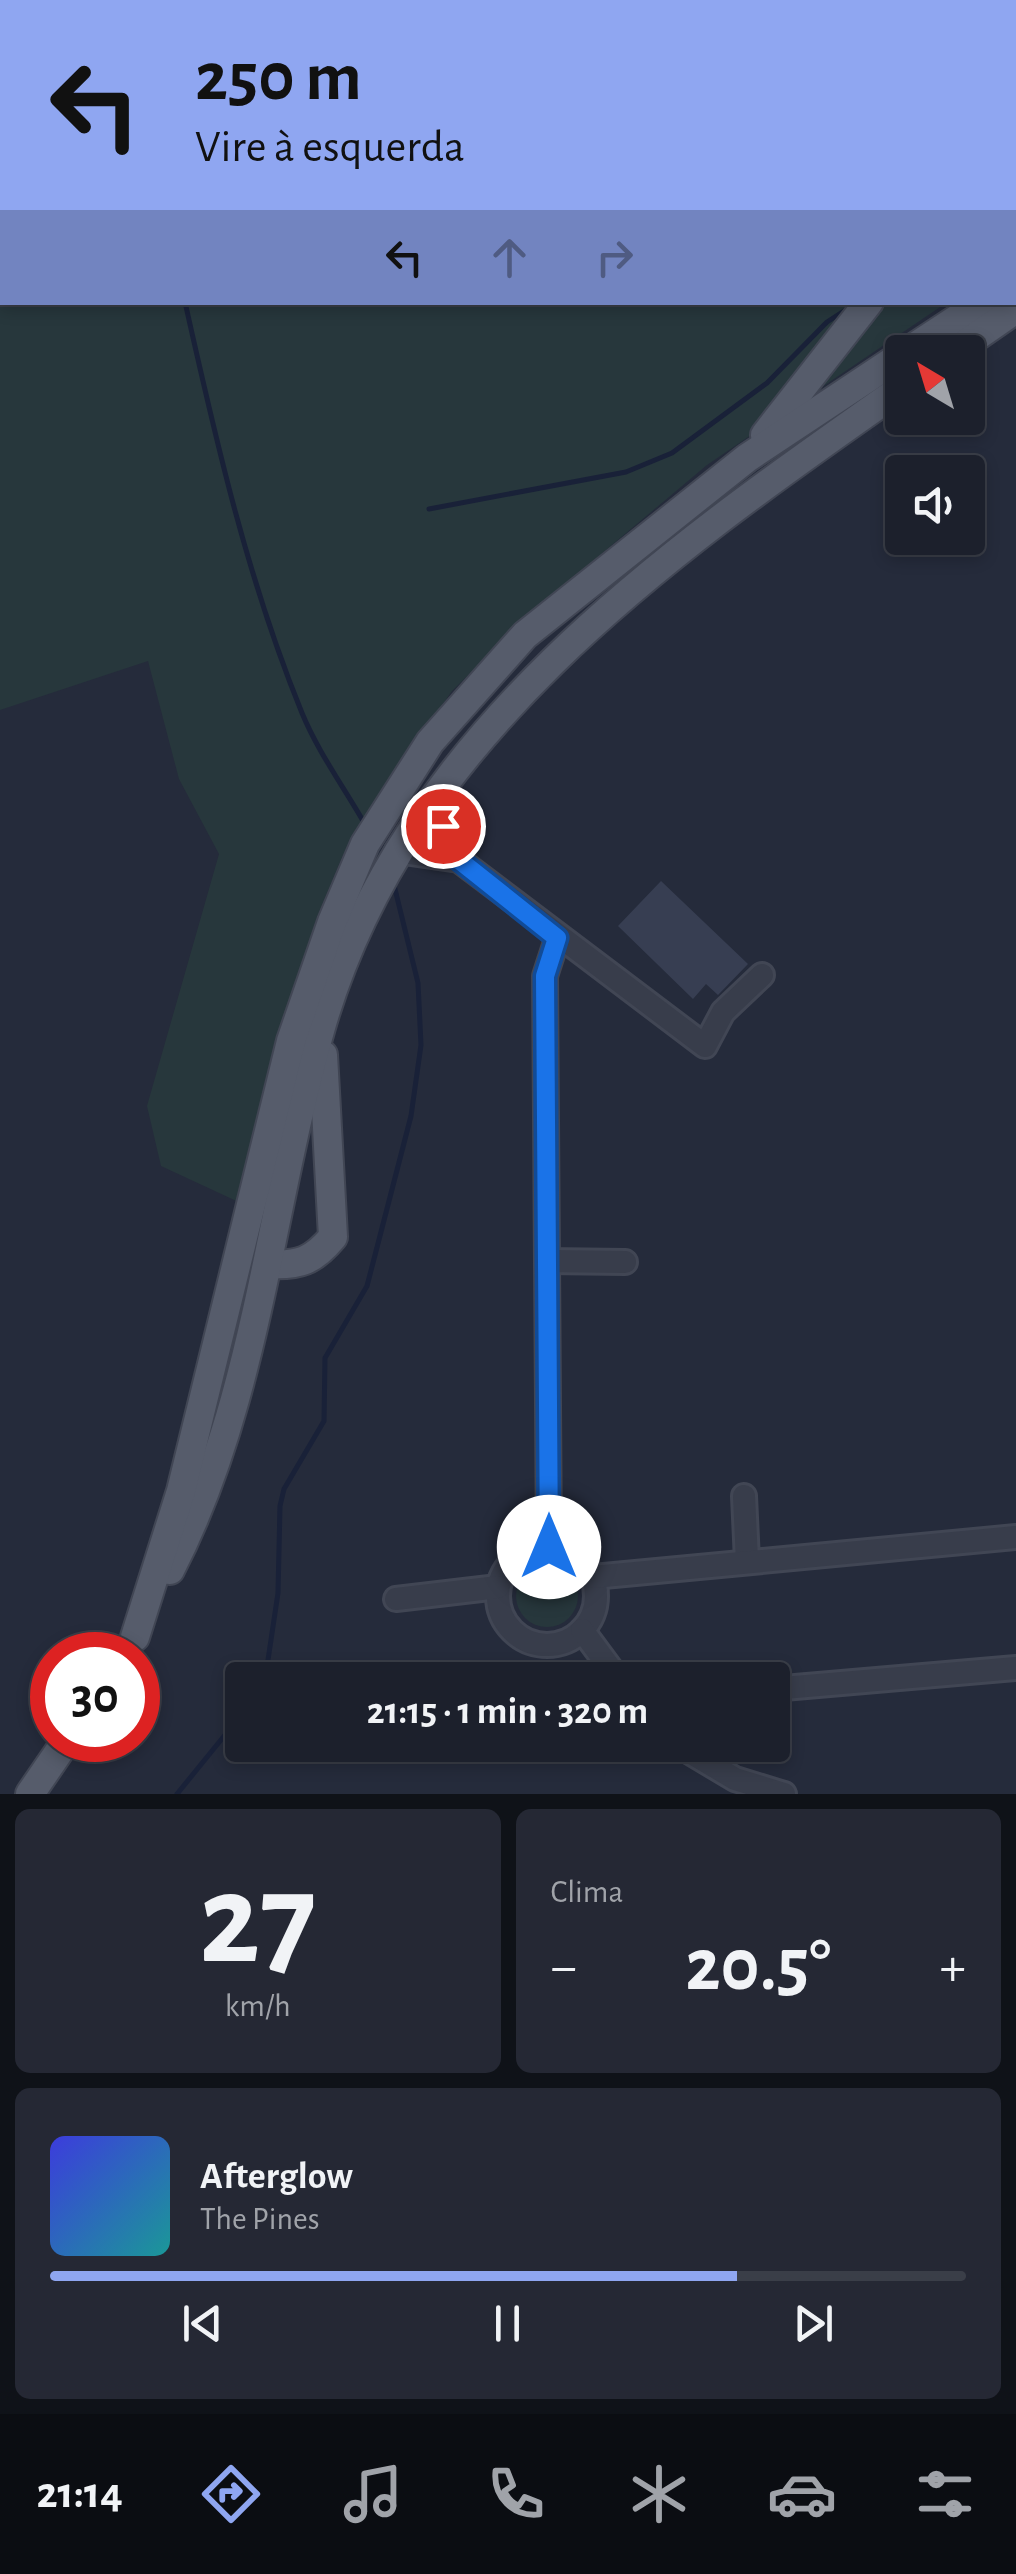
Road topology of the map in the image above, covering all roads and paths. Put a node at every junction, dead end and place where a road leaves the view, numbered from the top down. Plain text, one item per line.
1 (867, 305) edge
2 (981, 305) edge
3 (985, 305) edge
4 (1016, 309) edge
5 (935, 335) edge
6 (965, 335) edge
7 (979, 335) edge
8 (885, 367) edge
9 (885, 400) edge
10 (747, 458) junction
11 (431, 802) junction
12 (396, 851) junction
13 (459, 860) junction
14 (557, 938) junction
15 (762, 975) dead end
16 (321, 1026) junction
17 (267, 1145) junction
18 (547, 1261) junction
19 (625, 1262) dead end
20 (268, 1264) junction
21 (744, 1496) dead end
22 (1016, 1537) edge
23 (549, 1547) junction
24 (747, 1561) junction
25 (592, 1578) junction
26 (498, 1587) junction
27 (396, 1599) dead end
28 (582, 1630) junction
29 (134, 1632) edge
30 (136, 1632) edge
31 (606, 1662) edge
32 (1016, 1668) edge
33 (790, 1687) edge
34 (52, 1762) edge
35 (706, 1762) edge
36 (30, 1794) edge
37 (784, 1794) edge

1 - 10 main road
2 - 5 main road
3 - 6 main road
4 - 7 main road
8 - 10 main road
9 - 11 main road
10 - 17 main road
11 - 12 main road
11 - 13 street
12 - 13 street
12 - 16 main road
13 - 14 street
14 - 15 street
14 - 18 street
16 - 20 main road
16 - 20 main road
17 - 20 main road
17 - 29 main road
18 - 19 street
18 - 23 street
20 - 30 main road
21 - 24 street
22 - 24 street
23 - 25 street
23 - 26 street
24 - 25 street
25 - 28 street
26 - 27 street
26 - 28 street
28 - 31 street
32 - 33 street
34 - 36 main road
35 - 37 street

